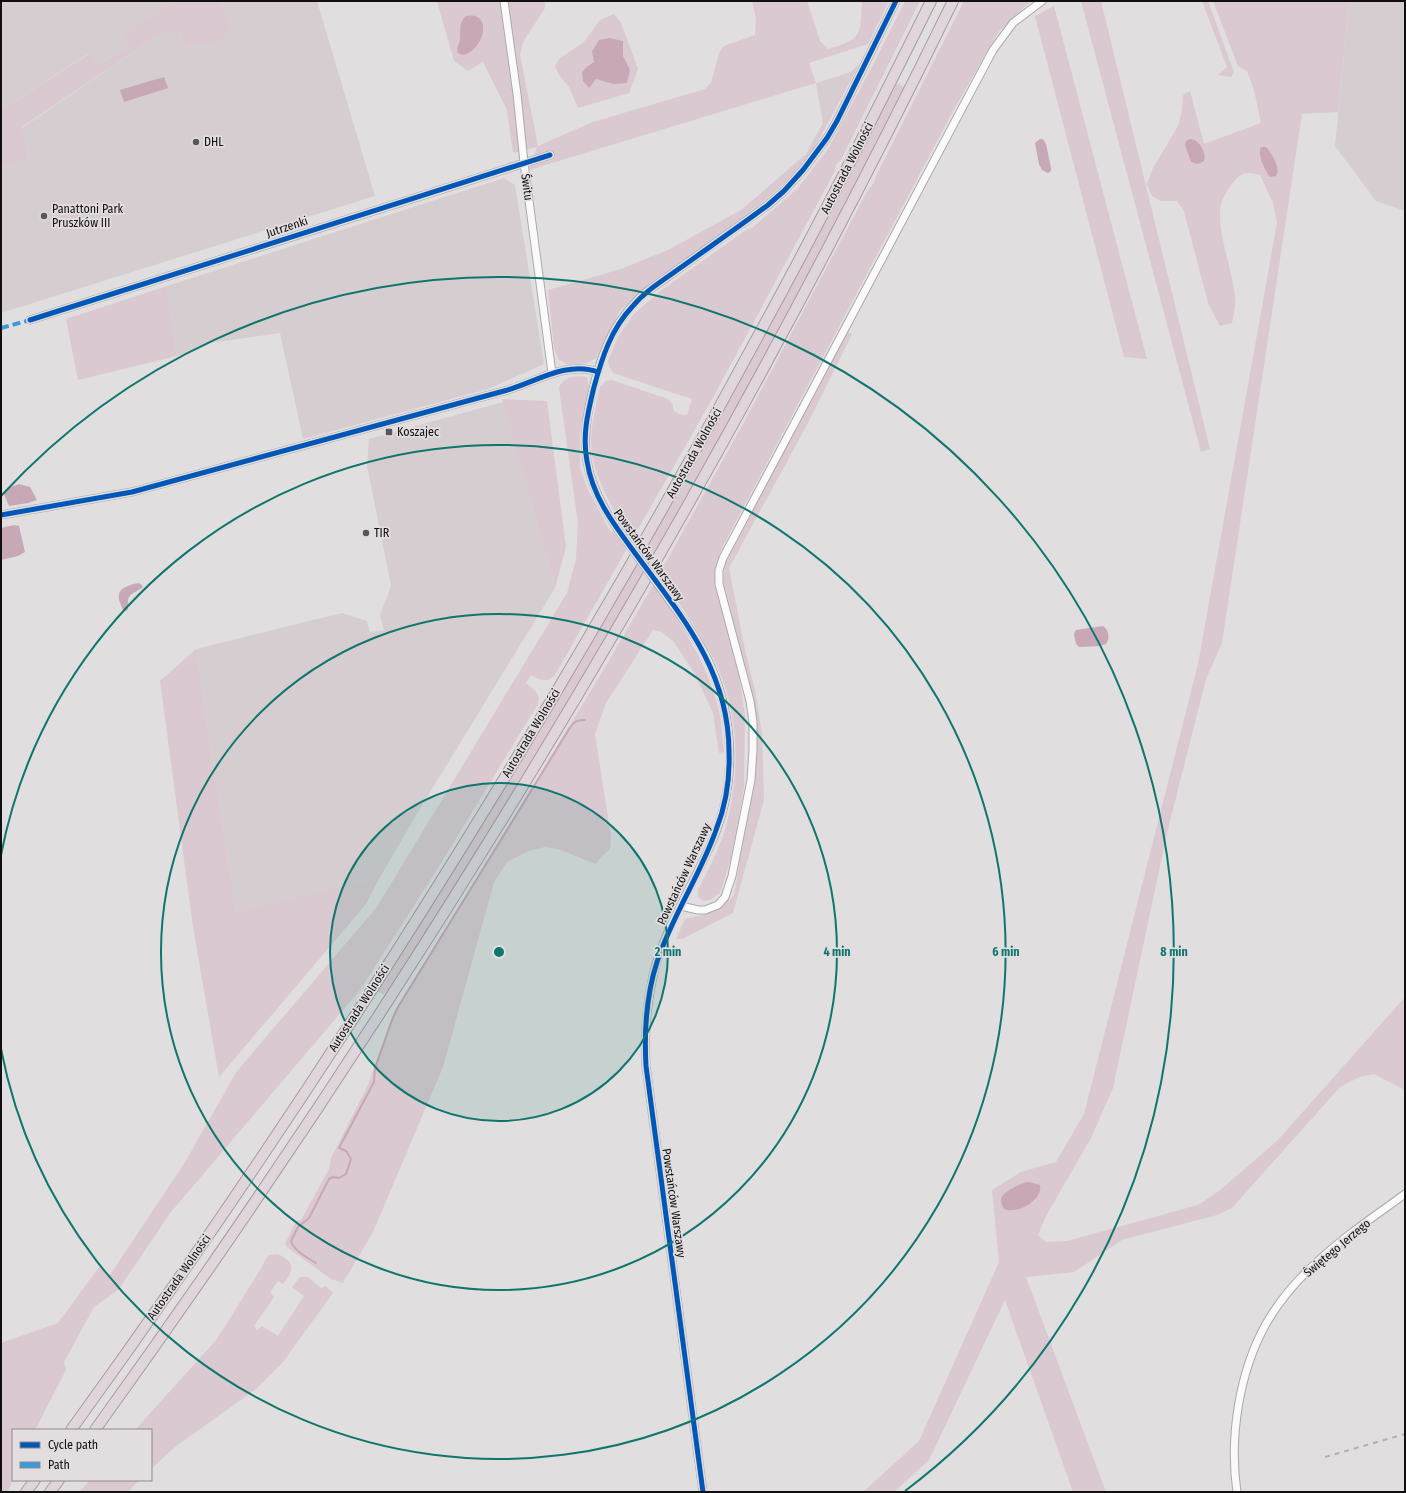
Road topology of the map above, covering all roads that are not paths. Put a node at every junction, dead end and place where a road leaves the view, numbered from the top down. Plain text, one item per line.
1 (504, 1) edge
2 (896, 1) edge
3 (932, 1) edge
4 (953, 1) edge
5 (1042, 1) edge
6 (550, 155) dead end
7 (524, 163) junction
8 (30, 320) dead end
9 (598, 372) junction
10 (552, 374) junction
11 (1, 515) edge
12 (681, 906) junction
13 (1405, 1194) edge
14 (72, 1429) edge
15 (96, 1429) edge
16 (34, 1481) edge
17 (58, 1481) edge
18 (26, 1492) edge
19 (50, 1492) edge
20 (703, 1492) edge
21 (1237, 1492) edge

1 - 7 street, Świtu
2 - 9 street, Powstańców Warszawy
3 - 14 highway, Autostrada Wolności
4 - 15 highway, Autostrada Wolności
5 - 12 street
6 - 7 street, Jutrzenki
7 - 8 street, Jutrzenki
7 - 10 street, Świtu
9 - 10 street
9 - 12 street, Powstańców Warszawy, bridge
10 - 11 street
12 - 20 street, Powstańców Warszawy
13 - 21 street, Świętego Jerzego
16 - 18 highway
17 - 19 highway

